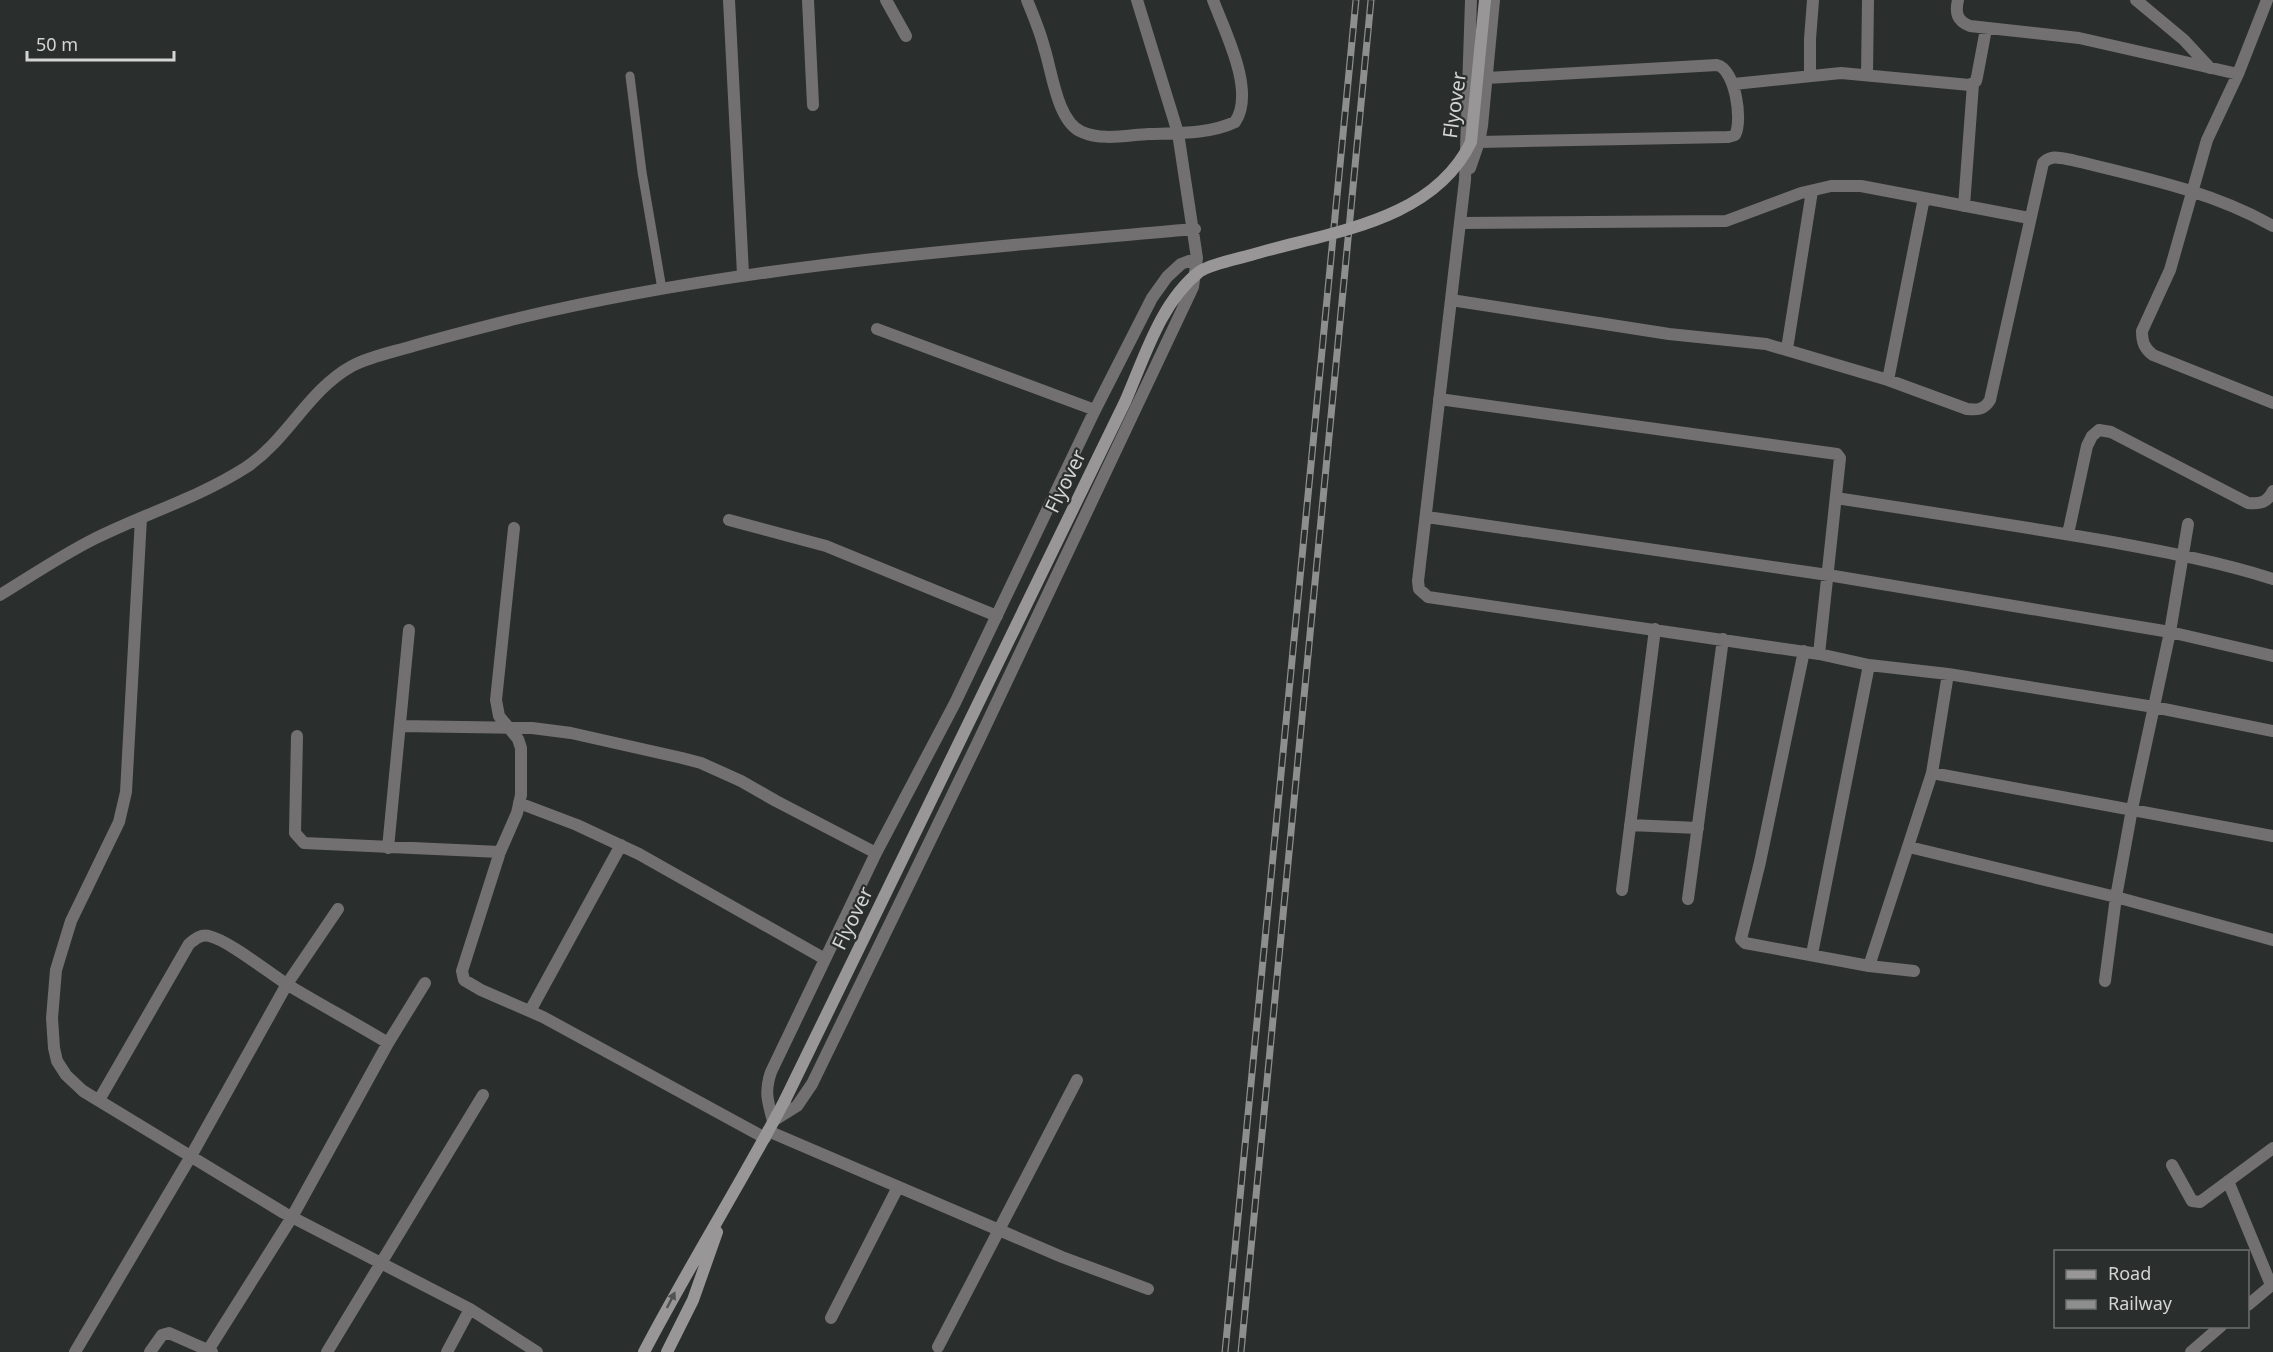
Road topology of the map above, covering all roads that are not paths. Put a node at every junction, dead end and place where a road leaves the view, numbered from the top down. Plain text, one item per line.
1 (729, 0) edge
2 (808, 0) edge
3 (886, 0) edge
4 (1026, 0) edge
5 (1137, 0) edge
6 (1214, 0) edge
7 (1471, 0) edge
8 (1485, 0) edge
9 (1494, 0) edge
10 (1813, 0) edge
11 (1868, 0) edge
12 (1958, 0) edge
13 (2136, 0) edge
14 (2266, 0) edge
15 (1986, 29) junction
16 (906, 36) dead end
17 (2210, 68) junction
18 (1866, 74) junction
19 (2238, 74) junction
20 (1810, 75) junction
21 (630, 76) dead end
22 (1487, 78) junction
23 (1734, 84) junction
24 (1973, 84) junction
25 (813, 105) dead end
26 (1178, 133) junction
27 (1479, 142) junction
28 (1465, 180) junction
29 (1812, 191) junction
30 (2192, 191) junction
31 (1924, 198) junction
32 (1964, 206) junction
33 (2029, 218) junction
34 (1461, 223) junction
35 (2273, 226) edge
36 (1195, 229) junction
37 (1197, 258) junction
38 (743, 274) junction
39 (662, 289) junction
40 (1451, 300) junction
41 (877, 329) dead end
42 (1787, 349) junction
43 (1888, 380) junction
44 (1439, 399) junction
45 (2273, 403) edge
46 (1095, 410) junction
47 (2273, 491) edge
48 (1836, 498) junction
49 (1426, 517) junction
50 (141, 518) junction
51 (729, 520) dead end
52 (2188, 524) dead end
53 (514, 528) dead end
54 (2068, 534) junction
55 (2182, 555) junction
56 (1828, 575) junction
57 (2273, 579) edge
58 (0, 595) edge
59 (997, 616) junction
60 (1655, 629) junction
61 (409, 630) dead end
62 (2170, 632) junction
63 (1723, 639) junction
64 (1804, 651) junction
65 (1819, 654) junction
66 (2273, 656) edge
67 (1869, 665) junction
68 (1948, 674) junction
69 (2154, 707) junction
70 (401, 726) junction
71 (506, 726) junction
72 (2273, 730) edge
73 (297, 736) dead end
74 (1932, 773) junction
75 (519, 803) junction
76 (2132, 809) junction
77 (1630, 825) junction
78 (1698, 828) junction
79 (2273, 836) edge
80 (621, 845) junction
81 (1909, 847) junction
82 (388, 848) junction
83 (500, 852) junction
84 (876, 853) junction
85 (1622, 890) dead end
86 (2116, 897) junction
87 (1688, 899) dead end
88 (338, 909) dead end
89 (2273, 940) edge
90 (1812, 954) junction
91 (825, 959) junction
92 (1869, 966) junction
93 (1914, 971) dead end
94 (2105, 981) dead end
95 (425, 983) dead end
96 (287, 984) junction
97 (530, 1011) junction
98 (388, 1043) junction
99 (1077, 1080) dead end
100 (483, 1095) dead end
101 (99, 1100) junction
102 (769, 1130) junction
103 (2273, 1148) edge
104 (191, 1156) junction
105 (2172, 1165) dead end
106 (2228, 1181) junction
107 (898, 1187) junction
108 (723, 1214) junction
109 (292, 1217) junction
110 (1000, 1230) junction
111 (380, 1263) junction
112 (2272, 1285) edge
113 (1148, 1289) dead end
114 (2249, 1303) edge
115 (470, 1309) junction
116 (831, 1318) dead end
117 (2220, 1328) edge
118 (938, 1347) dead end
119 (209, 1351) edge
120 (75, 1352) edge
121 (150, 1352) edge
122 (327, 1352) edge
123 (447, 1352) edge
124 (537, 1352) edge
125 (644, 1352) edge
126 (667, 1352) edge
127 (2191, 1352) edge

1 - 38 street
2 - 25 street
3 - 16 street
4 - 26 street
5 - 26 street
6 - 26 street
7 - 28 street
8 - 102 main road, Flyover, bridge
9 - 22 street
10 - 20 street
11 - 18 street
12 - 15 street
13 - 17 street
14 - 19 street
15 - 17 street
15 - 24 street
17 - 19 street
18 - 20 street
18 - 24 street
19 - 30 street
20 - 23 street
21 - 39 lane
22 - 23 street
22 - 27 street
23 - 27 street
24 - 32 street
26 - 36 street
27 - 28 street
28 - 34 street
29 - 31 street
29 - 34 street
29 - 42 street
30 - 33 street
30 - 35 street
30 - 45 street
31 - 32 street
31 - 43 street
32 - 33 street
33 - 43 street
34 - 40 street
36 - 37 street
36 - 38 street
37 - 46 street
37 - 102 street
38 - 39 street
39 - 50 street
40 - 42 street
40 - 44 street
41 - 46 street
42 - 43 street
44 - 48 street
44 - 49 street
46 - 59 street
47 - 54 street
48 - 54 street
48 - 56 street
49 - 56 street
49 - 60 street
50 - 58 street
50 - 101 street
51 - 59 street
52 - 55 street
53 - 71 street
54 - 55 street
55 - 57 street
55 - 62 street
56 - 62 street
56 - 65 street
59 - 84 street
60 - 63 street
60 - 77 street
61 - 70 street
62 - 66 street
62 - 69 street
63 - 64 street
63 - 78 street
64 - 65 street
64 - 90 street
65 - 67 street
67 - 68 street
67 - 90 street
68 - 69 street
68 - 74 street
69 - 72 street
69 - 76 street
70 - 71 street
70 - 82 street
71 - 75 street
71 - 84 street
73 - 82 street
74 - 76 street
74 - 81 street
75 - 80 street
75 - 83 street
76 - 79 street
76 - 86 street
77 - 78 street
77 - 85 street
78 - 87 street
80 - 91 street
80 - 97 street
81 - 86 street
81 - 92 street
82 - 83 street
83 - 97 street
84 - 91 street
86 - 89 street
86 - 94 street
88 - 96 street
90 - 92 street
91 - 102 street
92 - 93 street
95 - 98 street
96 - 98 street
96 - 101 street
96 - 104 street
97 - 102 street
98 - 109 street
99 - 110 street
100 - 111 street
101 - 104 street
102 - 107 street
102 - 108 main road, Flyover
103 - 106 street
104 - 109 street
104 - 120 street
105 - 106 street
106 - 112 street
107 - 110 street
107 - 116 street
125 -> 108 main road
108 - 126 main road
109 - 111 street
109 - 119 street
110 - 113 street
110 - 118 street
111 - 115 street
111 - 122 street
112 - 114 street
115 - 123 street
115 - 124 street
117 - 127 street
119 - 121 street

